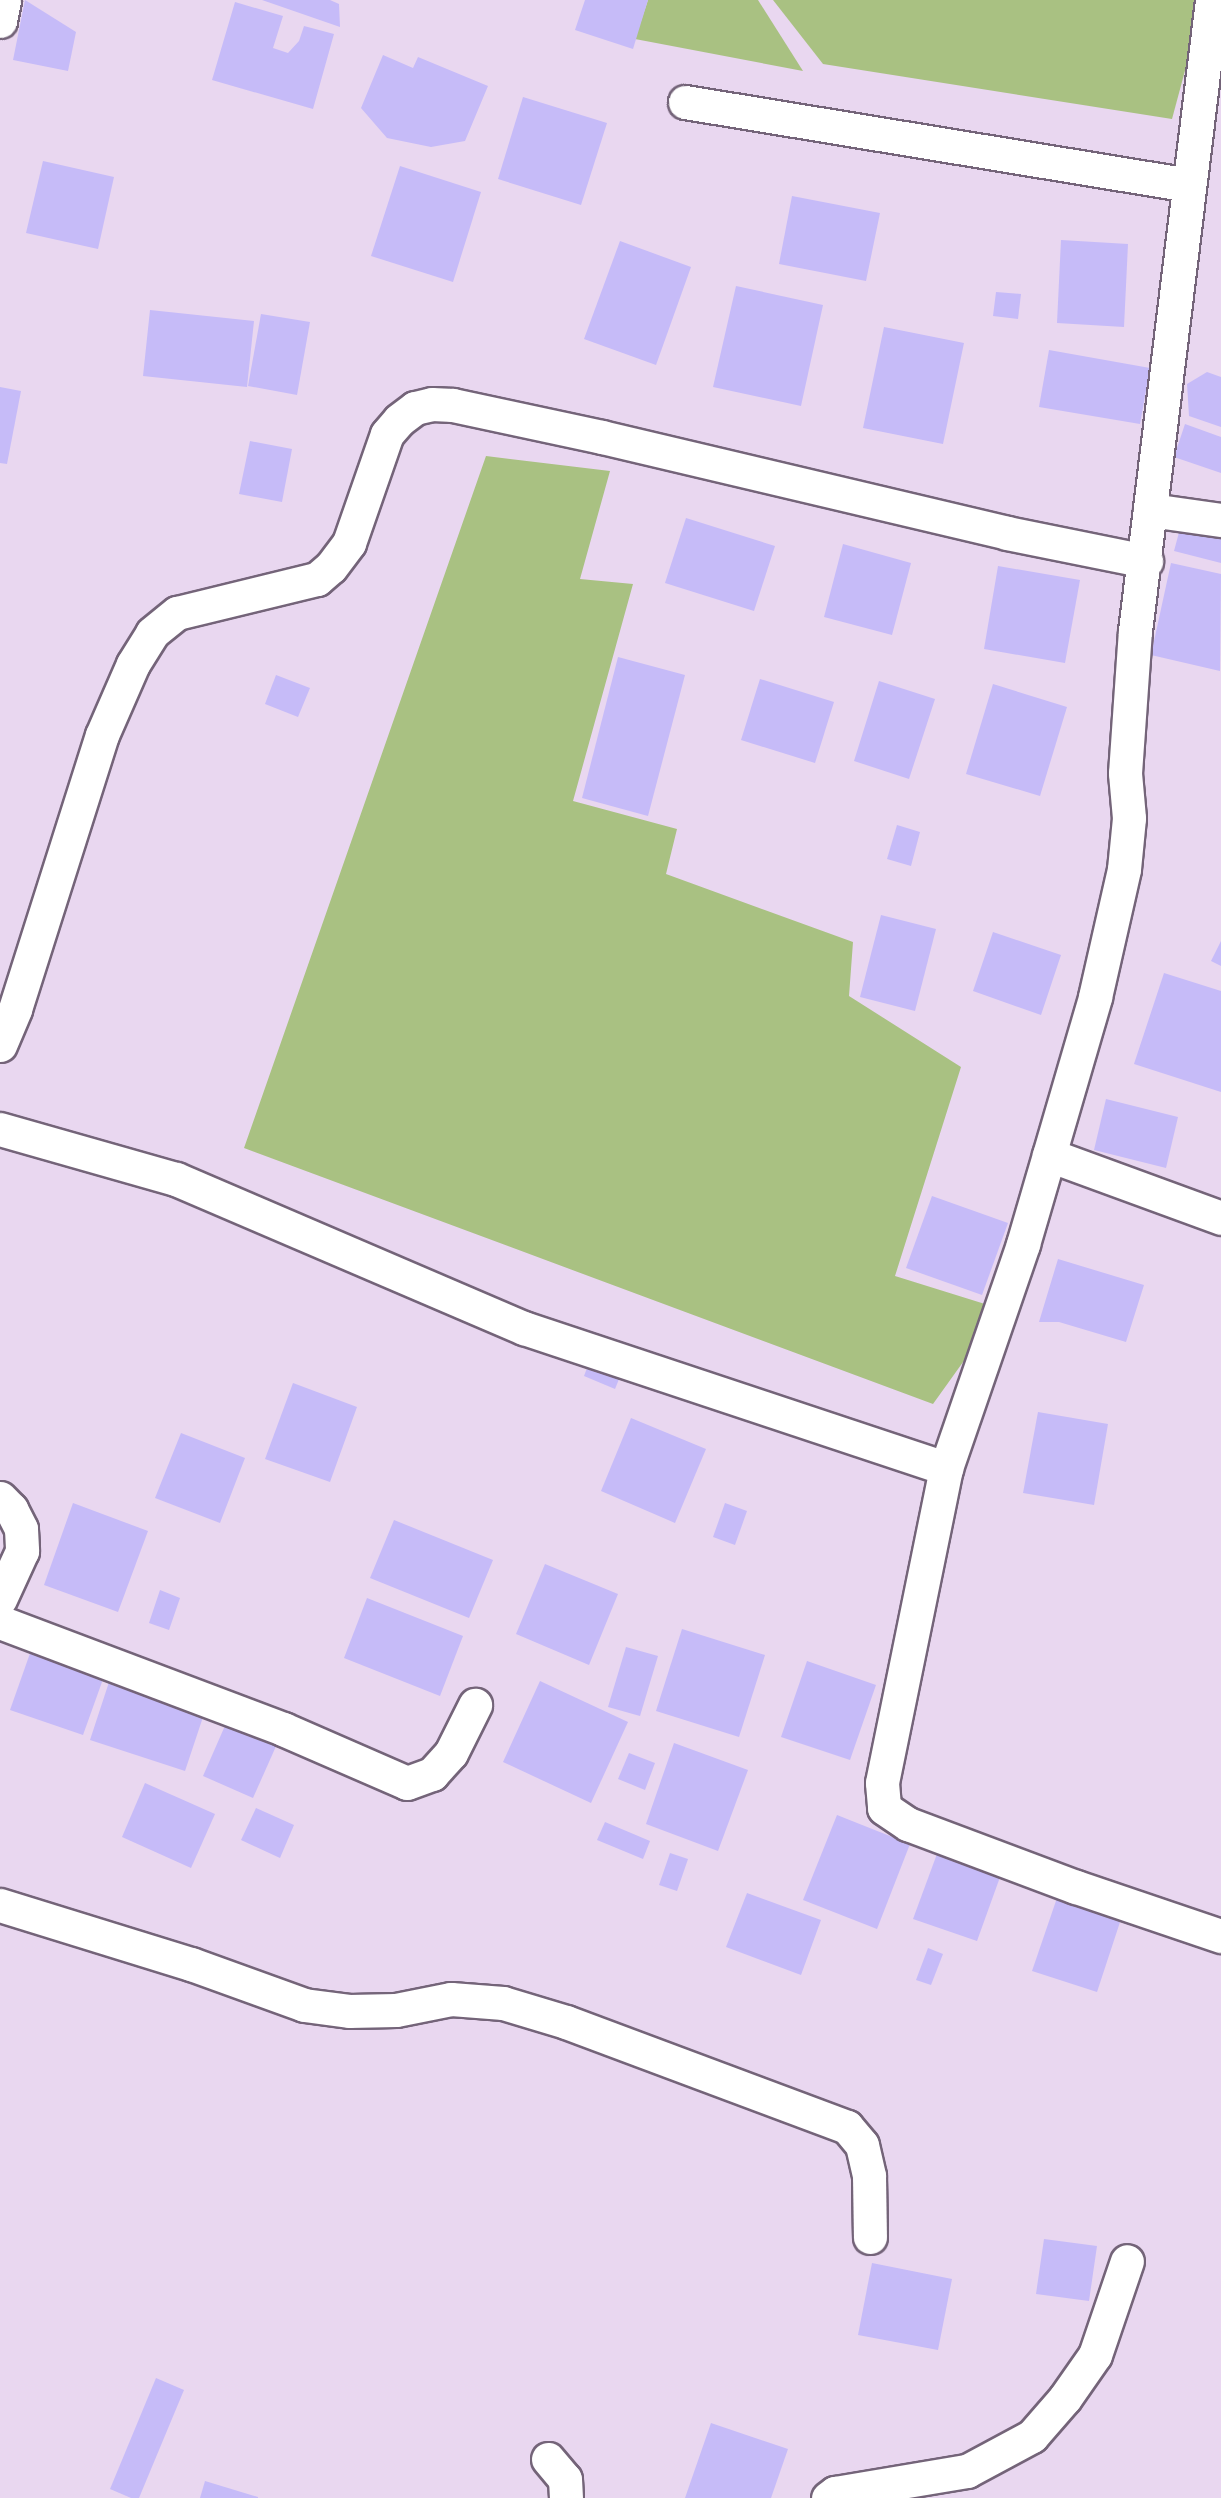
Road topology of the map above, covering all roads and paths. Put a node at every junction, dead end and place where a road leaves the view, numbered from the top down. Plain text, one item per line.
1 (4, 0) edge
2 (1212, 0) edge
3 (0, 21) edge
4 (685, 102) dead end
5 (1189, 185) junction
6 (1150, 509) junction
7 (1221, 520) edge
8 (1146, 561) junction
9 (0, 1045) edge
10 (0, 1129) edge
11 (1049, 1155) junction
12 (1221, 1218) edge
13 (946, 1468) junction
14 (0, 1498) edge
15 (0, 1599) edge
16 (0, 1622) edge
17 (475, 1705) dead end
18 (0, 1905) edge
19 (1221, 1936) edge
20 (870, 2237) dead end
21 (1127, 2261) dead end
22 (548, 2459) dead end
23 (566, 2498) edge
24 (828, 2498) edge

1 - 3 street
2 - 5 street
4 - 5 street
5 - 6 street
6 - 7 street
6 - 8 street
8 - 9 street
8 - 11 street
10 - 13 street
11 - 12 street
11 - 13 street
13 - 19 street
14 - 15 street
16 - 17 street
18 - 20 street
21 - 24 street
22 - 23 street

